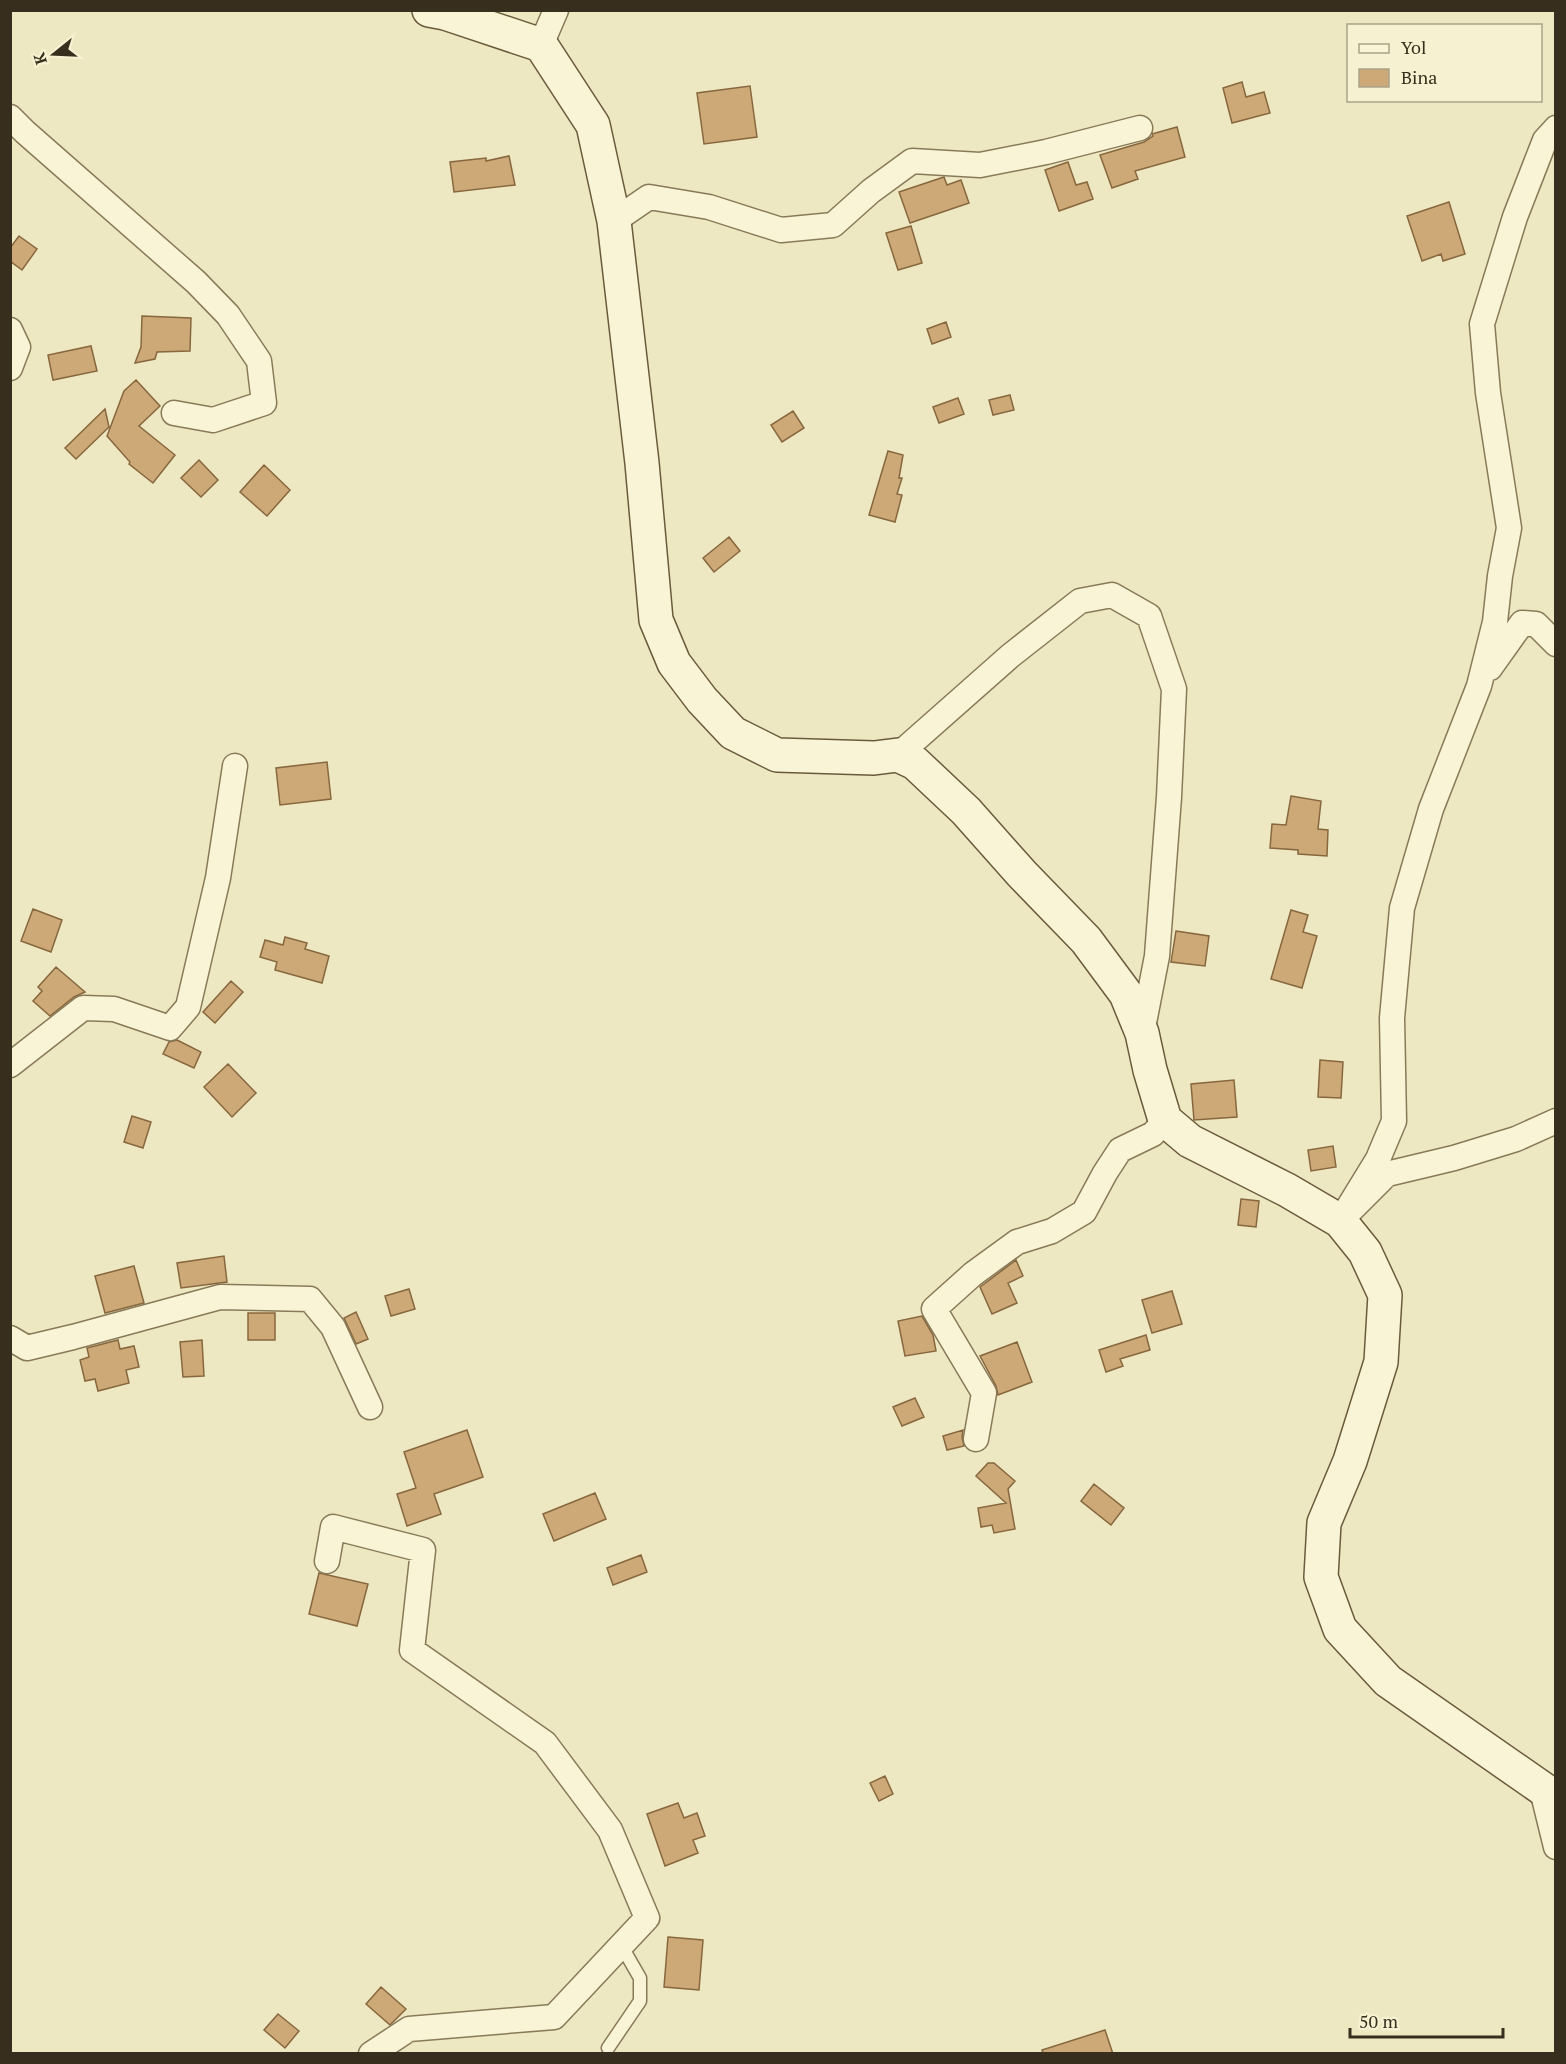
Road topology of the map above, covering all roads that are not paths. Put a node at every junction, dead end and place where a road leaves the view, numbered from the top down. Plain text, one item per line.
1 (429, 10) edge
2 (556, 10) edge
3 (541, 45) junction
4 (10, 117) edge
5 (1140, 128) dead end
6 (1556, 128) edge
7 (614, 221) junction
8 (10, 330) edge
9 (10, 368) edge
10 (174, 413) dead end
11 (1556, 644) edge
12 (1479, 686) junction
13 (898, 755) junction
14 (235, 766) dead end
15 (1142, 1033) junction
16 (10, 1065) edge
17 (1165, 1120) junction
18 (1556, 1121) edge
19 (1340, 1221) junction
20 (10, 1338) edge
21 (370, 1407) dead end
22 (976, 1439) dead end
23 (327, 1561) dead end
24 (1549, 1794) edge
25 (1556, 1847) edge
26 (621, 1945) junction
27 (608, 2048) dead end
28 (371, 2054) edge

1 - 3 street
2 - 3 street
3 - 7 street
4 - 10 street
5 - 7 street
6 - 12 street
7 - 13 street
8 - 9 street
11 - 12 street
12 - 19 street
13 - 15 street
13 - 15 street
14 - 16 street
15 - 17 street
17 - 19 street
17 - 22 street
18 - 19 street
19 - 24 street
20 - 21 street
23 - 26 street
24 - 25 street
26 - 27 lane
26 - 28 street

